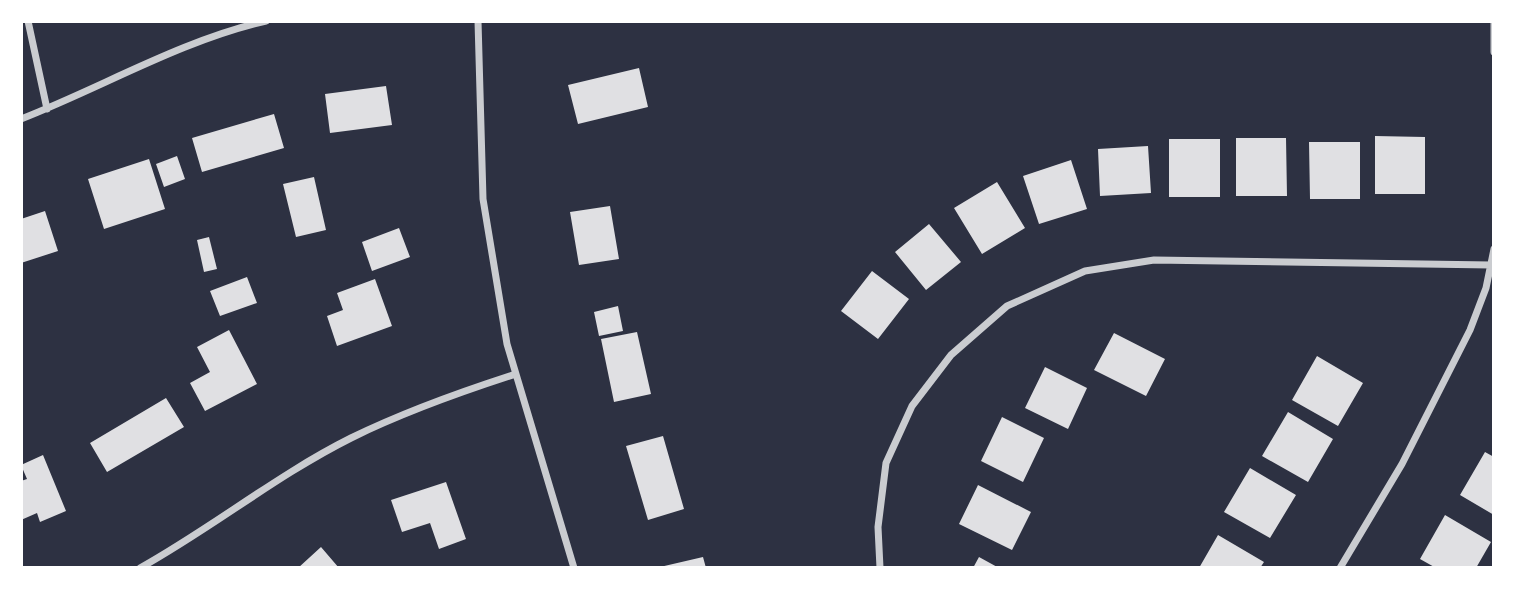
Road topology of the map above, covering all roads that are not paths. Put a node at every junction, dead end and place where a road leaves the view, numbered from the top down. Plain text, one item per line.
1 (28, 21) edge
2 (266, 21) edge
3 (478, 21) edge
4 (1494, 21) edge
5 (1494, 52) edge
6 (47, 109) junction
7 (21, 119) edge
8 (1494, 249) edge
9 (1491, 264) junction
10 (516, 373) junction
11 (141, 568) edge
12 (574, 568) edge
13 (880, 568) edge
14 (1340, 568) edge

1 - 6 street
2 - 6 street
3 - 10 street
4 - 5 street
6 - 7 street
8 - 9 street
9 - 13 street
9 - 14 street
10 - 11 street
10 - 12 street

